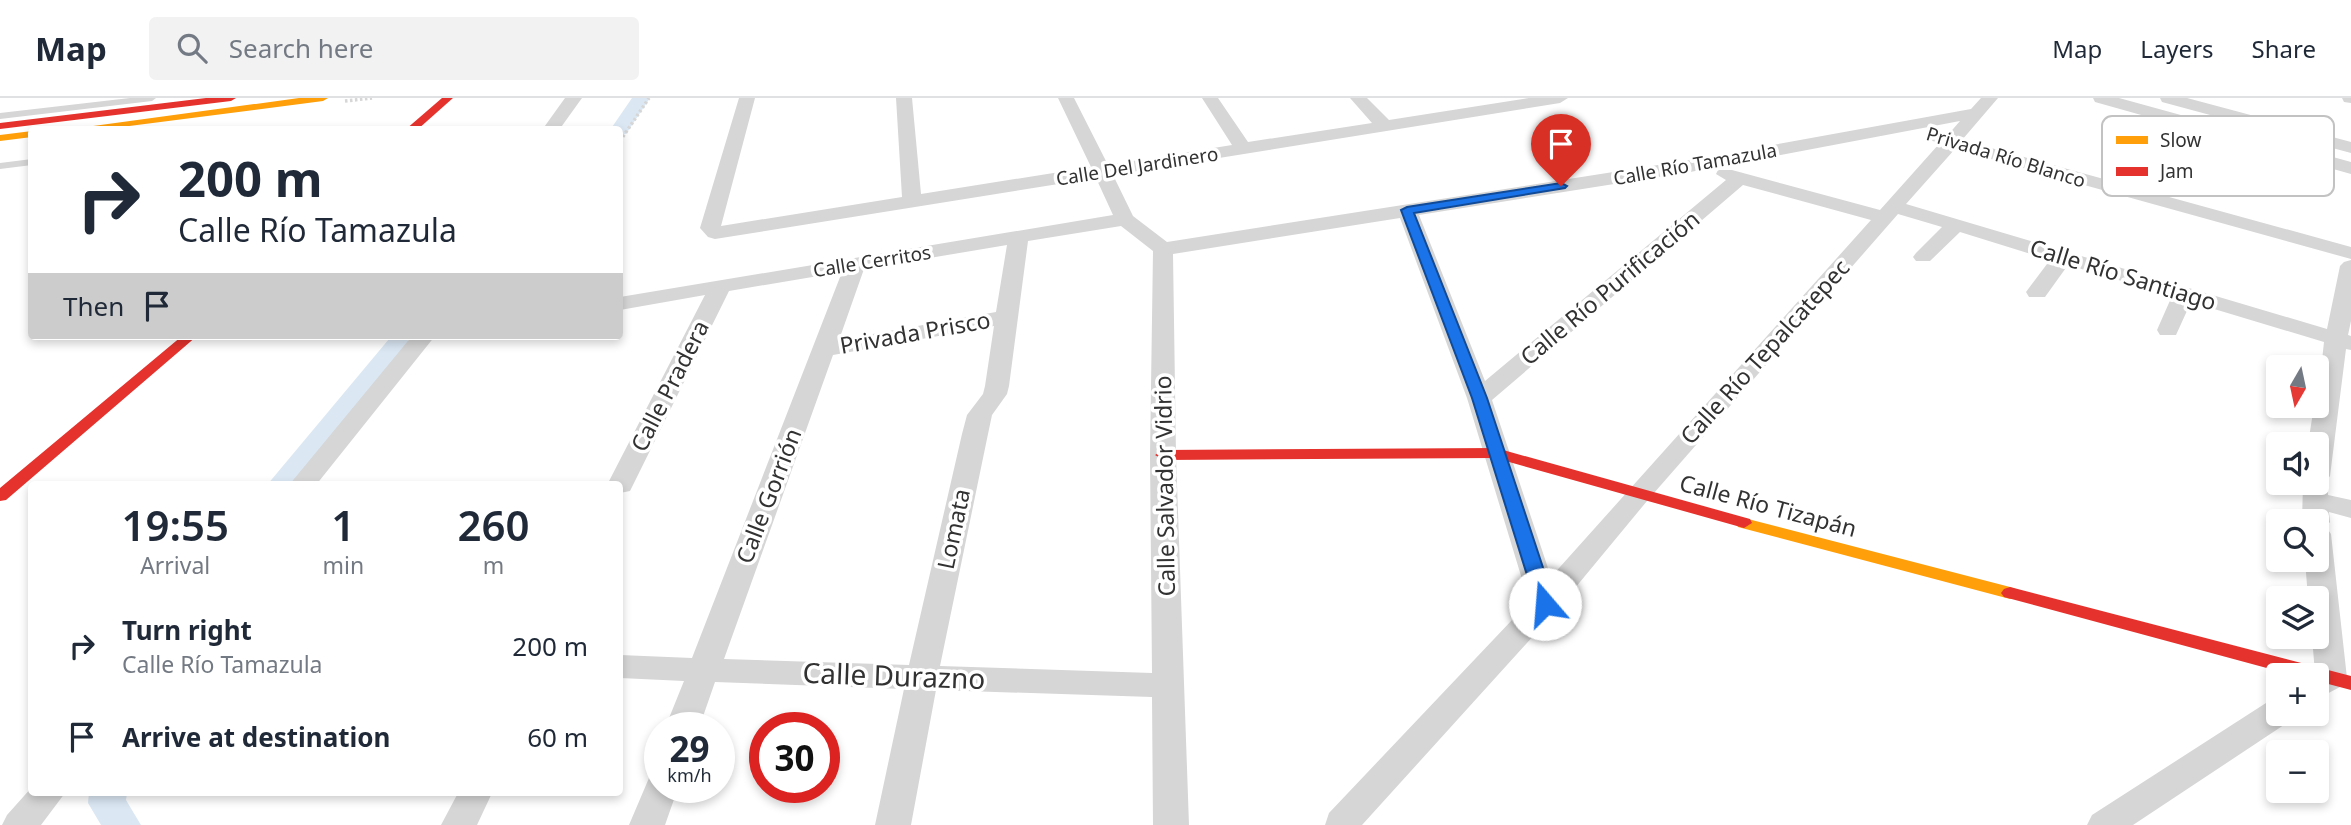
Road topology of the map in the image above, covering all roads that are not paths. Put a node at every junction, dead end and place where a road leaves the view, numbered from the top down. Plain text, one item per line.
1 (110, 98) edge
2 (152, 98) edge
3 (179, 98) edge
4 (231, 98) edge
5 (323, 98) edge
6 (574, 98) edge
7 (747, 98) edge
8 (904, 98) edge
9 (1066, 98) edge
10 (1210, 98) edge
11 (1358, 98) edge
12 (1560, 98) edge
13 (2101, 98) edge
14 (2168, 98) edge
15 (454, 102) edge
16 (1502, 102) edge
17 (1984, 106) edge
18 (0, 115) edge
19 (2164, 116) edge
20 (2234, 116) edge
21 (136, 125) edge
22 (0, 126) edge
23 (416, 126) edge
24 (435, 126) edge
25 (553, 126) edge
26 (1385, 126) junction
27 (1905, 126) junction
28 (28, 134) edge
29 (0, 138) edge
30 (2334, 143) edge
31 (1950, 144) junction
32 (2351, 148) edge
33 (1244, 149) junction
34 (28, 162) edge
35 (2334, 164) edge
36 (0, 166) edge
37 (1690, 166) junction
38 (2351, 169) edge
39 (1101, 171) junction
40 (1740, 178) junction
41 (2102, 185) edge
42 (2141, 196) edge
43 (912, 200) junction
44 (1407, 210) junction
45 (1891, 212) junction
46 (1125, 219) junction
47 (1956, 225) junction
48 (715, 233) joint
49 (1018, 237) junction
50 (1164, 249) junction
51 (2351, 253) edge
52 (1923, 257) dead end
53 (2063, 257) junction
54 (856, 263) junction
55 (2351, 266) edge
56 (720, 287) junction
57 (2037, 292) dead end
58 (2184, 293) junction
59 (623, 303) edge
60 (1005, 317) junction
61 (2168, 330) dead end
62 (185, 340) edge
63 (424, 340) edge
64 (2343, 341) edge
65 (826, 349) junction
66 (117, 379) dead end
67 (139, 379) junction
68 (1479, 398) junction
69 (2327, 432) edge
70 (1496, 453) junction
71 (1163, 455) junction
72 (305, 481) edge
73 (622, 481) edge
74 (1637, 495) junction
75 (2316, 495) edge
76 (0, 496) edge
77 (2351, 509) edge
78 (2321, 572) edge
79 (1545, 604) junction
80 (623, 667) edge
81 (703, 670) junction
82 (922, 677) junction
83 (2333, 683) edge
84 (1169, 686) junction
85 (688, 712) edge
86 (2266, 720) edge
87 (44, 796) edge
88 (474, 796) edge
89 (655, 803) edge
90 (1342, 823) dead end
91 (20, 825) edge
92 (459, 825) edge
93 (647, 825) edge
94 (893, 825) edge
95 (1171, 825) edge
96 (2105, 825) edge

1 - 18 main road
2 - 18 lane
3 - 18 lane
4 - 22 main road
5 - 21 main road
6 - 25 street
7 - 48 street
8 - 43 street
9 - 39 street
10 - 33 street
11 - 26 street
12 - 16 street, Calle Del Jardinero
13 - 19 street
14 - 20 street
15 - 23 main road
15 - 24 main road
16 - 26 street, Calle Del Jardinero
17 - 27 street, Calle Río Tamazula
17 - 31 street, Calle Río Tepalcatepec
26 - 33 street, Calle Del Jardinero
27 - 31 street, Privada Río Blanco
27 - 37 street, Calle Río Tamazula
28 - 29 main road
30 - 32 street
31 - 41 street, Privada Río Blanco
31 - 45 street, Calle Río Tepalcatepec
33 - 39 street, Calle Del Jardinero
34 - 36 lane
35 - 38 street
37 - 40 street, Calle Río Santiago
37 - 44 street, Calle Río Tamazula
39 - 43 street, Calle Del Jardinero
39 - 46 street
40 - 45 street, Calle Río Santiago
40 - 68 street, Calle Río Purificación
42 - 51 street, Privada Río Blanco
43 - 48 street, Calle Del Jardinero
44 - 50 street, Calle Río Tamazula
44 - 68 street
45 - 47 street, Calle Río Santiago
45 - 74 street, Calle Río Tepalcatepec
46 - 49 street, Calle Cerritos
46 - 50 street
47 - 52 street
47 - 53 street, Calle Río Santiago
49 - 54 street, Calle Cerritos
49 - 60 street, Lomata
50 - 71 street, Calle Salvador Vidrio
53 - 57 street
53 - 58 street, Calle Río Santiago
54 - 56 street, Calle Cerritos
54 - 65 street, Calle Gorrión
55 - 64 street
56 - 59 street, Calle Cerritos
56 - 73 street, Calle Pradera
58 - 61 street
58 - 64 street, Calle Río Santiago
60 - 65 street, Privada Prisco
60 - 82 street, Lomata
62 - 67 main road
63 - 72 street
64 - 69 street
65 - 81 street, Calle Gorrión
66 - 67 main road
67 - 76 main road
68 - 70 street
70 - 71 main road, Calle Río Tizapán
70 - 74 main road, Calle Río Tizapán
70 - 79 street
71 - 84 street, Calle Salvador Vidrio
74 - 79 street, Calle Río Tepalcatepec
74 - 83 main road, Calle Río Tizapán
75 - 77 street
78 - 83 street
79 - 90 street, Calle Río Tepalcatepec
80 - 81 street, Calle Durazno
81 - 82 street, Calle Durazno
81 - 85 street, Calle Gorrión
82 - 84 street, Calle Durazno
82 - 94 street, Lomata
84 - 95 street, Calle Salvador Vidrio
86 - 96 street
87 - 91 street
88 - 92 street
89 - 93 street

